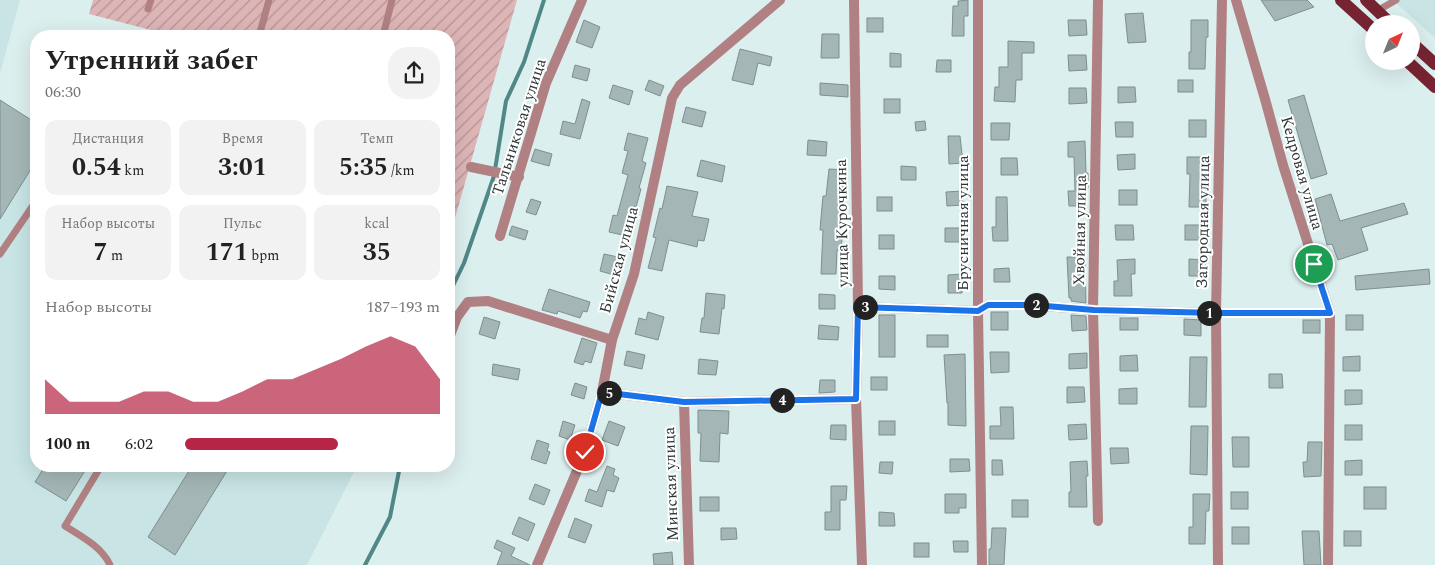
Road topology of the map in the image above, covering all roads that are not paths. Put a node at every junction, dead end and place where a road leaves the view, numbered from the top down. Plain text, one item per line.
1 (151, 0) edge
2 (269, 0) edge
3 (392, 0) edge
4 (582, 0) edge
5 (780, 0) edge
6 (854, 0) edge
7 (978, 0) edge
8 (1098, 0) edge
9 (1222, 0) edge
10 (1236, 0) edge
11 (1341, 0) edge
12 (1366, 0) edge
13 (1396, 0) edge
14 (148, 9) dead end
15 (1377, 11) junction
16 (1382, 15) edge
17 (1365, 22) edge
18 (260, 30) edge
19 (384, 30) edge
20 (1420, 50) edge
21 (1435, 64) edge
22 (1417, 70) edge
23 (1435, 87) edge
24 (472, 167) dead end
25 (519, 176) junction
26 (30, 210) edge
27 (500, 236) dead end
28 (0, 254) edge
29 (858, 307) junction
30 (1094, 310) junction
31 (978, 311) junction
32 (1216, 313) junction
33 (1330, 313) junction
34 (455, 322) edge
35 (612, 340) junction
36 (602, 392) junction
37 (856, 399) junction
38 (684, 402) junction
39 (97, 472) edge
40 (1098, 521) dead end
41 (110, 565) edge
42 (537, 565) edge
43 (689, 565) edge
44 (862, 565) edge
45 (982, 565) edge
46 (1218, 565) edge
47 (1328, 565) edge

1 - 14 lane
2 - 18 lane
3 - 19 lane
4 - 25 street, Тальниковая улица
5 - 35 street, Бийская улица
6 - 29 street, улица Курочкина
7 - 31 street, Брусничная улица
8 - 30 street, Хвойная улица
9 - 32 street, Загородная улица
10 - 33 street, Кедровая улица
11 - 17 main road
12 - 15 main road
13 - 15 lane
15 - 16 main road
20 - 21 main road
22 - 23 main road
24 - 25 street
25 - 27 street, Тальниковая улица
26 - 28 lane
29 - 31 street
29 - 37 street, улица Курочкина
30 - 31 street
30 - 32 street
30 - 40 street, Хвойная улица
31 - 45 street, Брусничная улица
32 - 33 street
32 - 46 street, Загородная улица
33 - 47 street, Кедровая улица
34 - 35 street
35 - 36 street, Бийская улица
36 - 38 street
36 - 42 street, Бийская улица
37 - 38 street
37 - 44 street, улица Курочкина
38 - 43 street, Минская улица
39 - 41 lane

